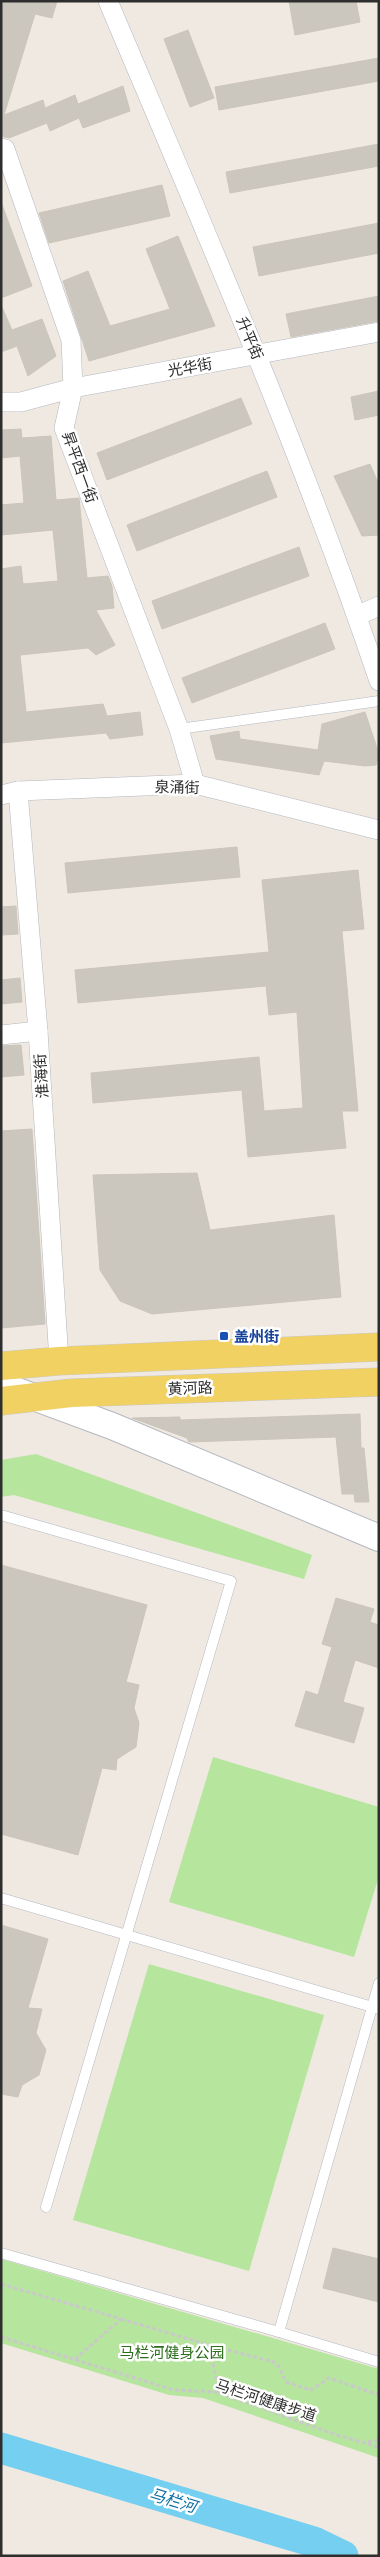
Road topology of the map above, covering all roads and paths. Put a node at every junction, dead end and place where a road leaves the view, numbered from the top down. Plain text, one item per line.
1 (108, 1) edge
2 (1, 148) edge
3 (379, 332) edge
4 (258, 356) junction
5 (73, 388) junction
6 (1, 402) edge
7 (379, 606) edge
8 (357, 616) junction
9 (379, 681) edge
10 (379, 701) edge
11 (180, 728) junction
12 (194, 784) junction
13 (10, 793) edge
14 (379, 830) edge
15 (38, 1031) junction
16 (1, 1035) edge
17 (379, 1347) edge
18 (59, 1361) junction
19 (1, 1366) edge
20 (379, 1377) edge
21 (379, 1382) edge
22 (1, 1385) edge
23 (379, 1389) edge
24 (36, 1396) junction
25 (1, 1401) edge
26 (1, 1515) edge
27 (379, 1538) edge
28 (1, 1898) edge
29 (127, 1934) junction
30 (379, 1983) edge
31 (375, 2007) edge
32 (46, 2208) dead end
33 (1, 2253) edge
34 (1, 2284) edge
35 (120, 2320) junction
36 (280, 2332) junction
37 (1, 2338) edge
38 (209, 2345) junction
39 (74, 2360) junction
40 (379, 2362) edge
41 (219, 2393) junction
42 (379, 2395) edge
43 (379, 2440) edge
44 (365, 2443) junction
45 (379, 2447) edge

1 - 4 street, 升平街
2 - 5 street, 昇平西一街
3 - 4 street, 光华街
4 - 5 street, 光华街
4 - 8 street, 升平街
5 - 6 street, 光华街
5 - 11 street, 昇平西一街
7 - 8 street
8 - 9 street, 升平街
10 - 11 lane
11 - 12 street, 昇平西一街
12 - 13 street, 泉涌街
12 - 14 street, 泉涌街
13 - 15 street, 淮海街
15 - 16 street
15 - 18 street, 淮海街
17 - 18 main road
18 - 19 main road
20 - 21 street
21 - 23 street
21 - 24 main road, 黄河路
22 - 24 street
24 - 25 main road, 黄河路
24 - 27 street
26 - 29 lane
28 - 29 lane
29 - 31 lane
29 - 32 lane
30 - 31 lane
31 - 36 lane
33 - 36 lane
34 - 35 path
35 - 38 path
35 - 39 path
36 - 40 lane
37 - 39 path, 马栏河健康步道
38 - 41 path
38 - 42 path
39 - 41 path, 马栏河健康步道
41 - 44 path, 马栏河健康步道
43 - 44 path
44 - 45 path, 马栏河健康步道

